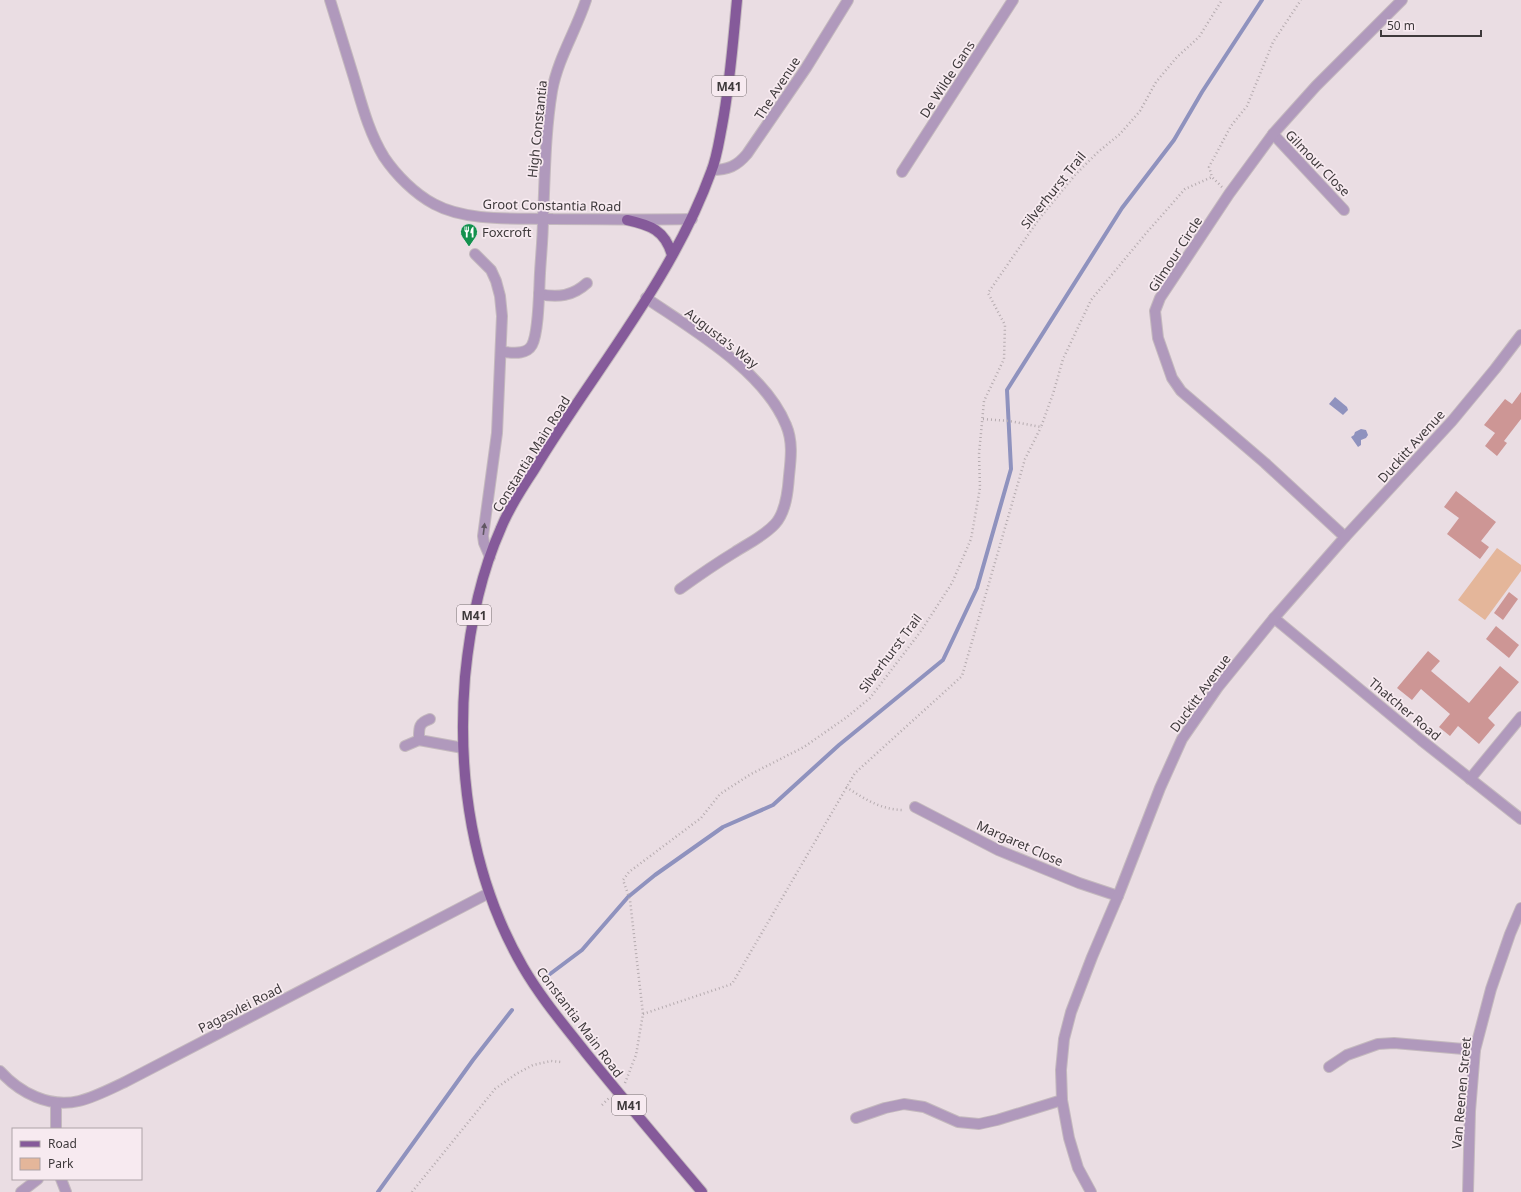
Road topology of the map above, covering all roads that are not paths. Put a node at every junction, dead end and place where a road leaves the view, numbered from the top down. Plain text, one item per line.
1 (330, 0) edge
2 (586, 0) edge
3 (737, 0) edge
4 (848, 0) edge
5 (1013, 0) edge
6 (1402, 0) edge
7 (1273, 134) junction
8 (712, 170) junction
9 (902, 172) dead end
10 (1344, 210) dead end
11 (543, 219) junction
12 (692, 219) junction
13 (627, 220) junction
14 (475, 254) dead end
15 (672, 255) junction
16 (587, 283) dead end
17 (539, 294) junction
18 (646, 298) junction
19 (1521, 335) edge
20 (501, 352) junction
21 (1345, 537) junction
22 (490, 557) junction
23 (680, 589) dead end
24 (1274, 618) junction
25 (1521, 717) edge
26 (430, 719) dead end
27 (419, 740) junction
28 (405, 746) dead end
29 (463, 748) junction
30 (1470, 779) junction
31 (915, 807) road end
32 (1521, 819) edge
33 (489, 893) junction
34 (1118, 896) junction
35 (1521, 908) edge
36 (1475, 1050) junction
37 (1329, 1067) dead end
38 (0, 1071) edge
39 (1062, 1100) junction
40 (56, 1103) junction
41 (856, 1118) dead end
42 (56, 1128) edge
43 (37, 1180) edge
44 (61, 1180) edge
45 (21, 1192) edge
46 (66, 1192) edge
47 (702, 1192) edge
48 (1091, 1192) edge
49 (1468, 1192) edge

1 - 11 street, Groot Constantia Road
2 - 11 street, High Constantia
3 - 8 main road, Constantia Main Road / M41
4 - 8 street, The Avenue
5 - 9 street, De Wilde Gans
6 - 7 street, Gilmour Circle
7 - 10 street, Gilmour Close
7 - 21 street, Gilmour Circle
8 - 12 main road, Constantia Main Road / M41
11 - 13 street, Groot Constantia Road
11 - 17 street, High Constantia
12 - 13 street, Groot Constantia Road
12 - 15 main road, Constantia Main Road / M41
13 - 15 main road
14 - 20 street
15 - 18 main road, Constantia Main Road / M41
16 - 17 street
17 - 20 street, High Constantia
18 - 22 main road, Constantia Main Road / M41
18 - 23 street, Augusta's Way
19 - 21 street, Duckitt Avenue
22 -> 20 street
21 - 24 street, Duckitt Avenue
22 - 29 main road, Constantia Main Road / M41
24 - 30 street, Thatcher Road
24 - 34 street, Duckitt Avenue
25 - 30 street
26 - 27 street
27 - 28 street
27 - 29 street
29 - 33 main road, Constantia Main Road / M41
30 - 32 street, Thatcher Road
31 - 34 street, Margaret Close
33 - 40 street, Pagasvlei Road
33 - 47 main road, Constantia Main Road / M41
34 - 39 street, Duckitt Avenue
35 - 36 street, Van Reenen Street
36 - 37 street
36 - 49 street, Van Reenen Street
38 - 40 street, Pagasvlei Road
39 - 41 street
39 - 48 street, Duckitt Avenue
40 - 42 street
43 - 45 street
44 - 46 street

